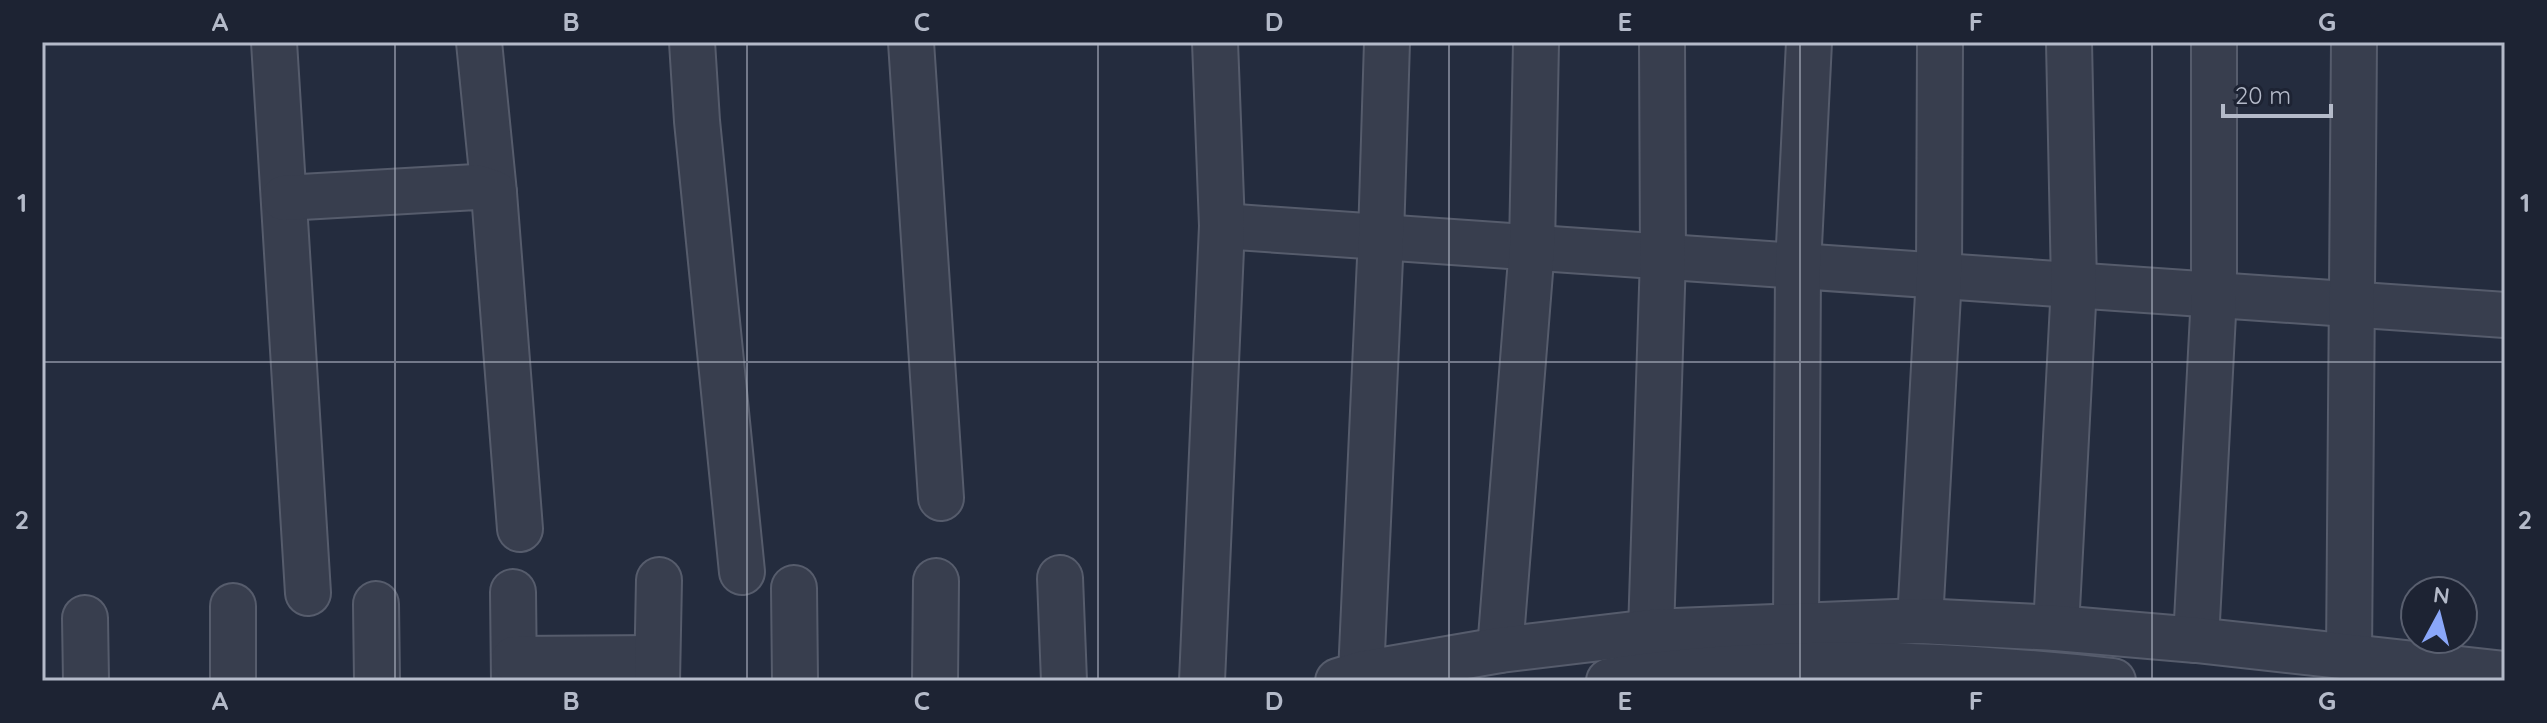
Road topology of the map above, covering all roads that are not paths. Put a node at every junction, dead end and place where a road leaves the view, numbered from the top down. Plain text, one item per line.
1 (274, 42) edge
2 (479, 42) edge
3 (692, 42) edge
4 (911, 42) edge
5 (1215, 42) edge
6 (1387, 42) edge
7 (1536, 42) edge
8 (1662, 42) edge
9 (1809, 42) edge
10 (1940, 42) edge
11 (2069, 42) edge
12 (2214, 42) edge
13 (2354, 42) edge
14 (494, 193) junction
15 (284, 198) junction
16 (1222, 226) junction
17 (1381, 237) junction
18 (1532, 247) junction
19 (1663, 257) junction
20 (1798, 266) junction
21 (1939, 276) junction
22 (2074, 285) junction
23 (2214, 295) junction
24 (2353, 304) junction
25 (2505, 315) edge
26 (941, 498) dead end
27 (520, 529) dead end
28 (742, 572) dead end
29 (1060, 578) dead end
30 (659, 580) dead end
31 (936, 581) dead end
32 (794, 588) dead end
33 (513, 592) dead end
34 (308, 593) dead end
35 (376, 604) dead end
36 (233, 606) dead end
37 (85, 618) dead end
38 (1920, 621) junction
39 (1796, 625) junction
40 (2056, 628) junction
41 (1651, 632) junction
42 (2196, 640) junction
43 (1500, 650) junction
44 (2349, 657) junction
45 (514, 670) edge
46 (657, 670) edge
47 (2505, 674) edge
48 (1349, 678) edge
49 (86, 681) edge
50 (233, 681) edge
51 (377, 681) edge
52 (795, 681) edge
53 (935, 681) edge
54 (1064, 681) edge
55 (1202, 681) edge
56 (1609, 681) edge
57 (2113, 681) edge

1 - 15 street
2 - 14 street
3 - 28 street
4 - 26 street
5 - 16 street
6 - 17 street
7 - 18 street
8 - 19 street
9 - 20 street
10 - 21 street
11 - 22 street
12 - 23 street
13 - 24 street
14 - 15 street
14 - 27 street
15 - 34 street
16 - 17 street
16 - 55 street
17 - 18 street
17 - 48 street
18 - 19 street
18 - 43 street
19 - 20 street
19 - 41 street
20 - 21 street
20 - 39 street
21 - 22 street
21 - 38 street
22 - 23 street
22 - 40 street
23 - 24 street
23 - 42 street
24 - 25 street
24 - 44 street
29 - 54 street
30 - 46 street
31 - 53 street
32 - 52 street
33 - 45 street
35 - 51 street
36 - 50 street
37 - 49 street
38 - 39 street
38 - 40 street
39 - 41 street
40 - 42 street
41 - 43 street
42 - 44 street
43 - 48 street
44 - 47 street
45 - 46 street
56 - 57 street

